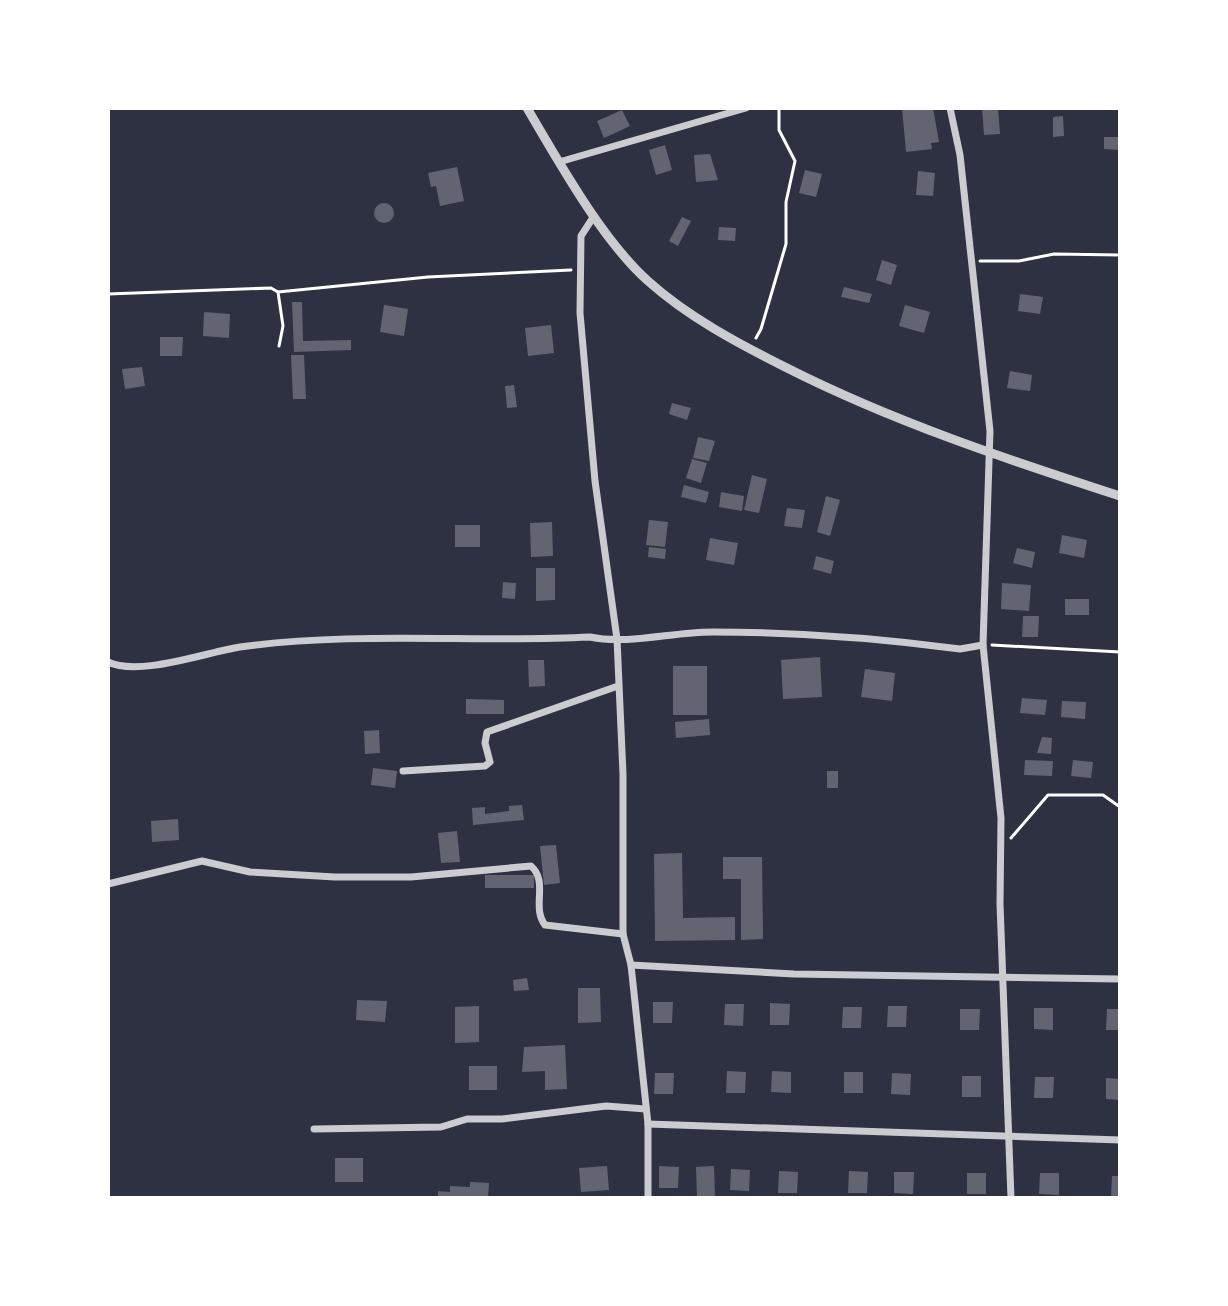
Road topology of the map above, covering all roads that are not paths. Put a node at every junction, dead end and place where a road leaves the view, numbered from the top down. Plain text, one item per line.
1 (527, 108) edge
2 (746, 108) edge
3 (950, 108) edge
4 (559, 162) junction
5 (594, 216) junction
6 (987, 453) junction
7 (1120, 496) edge
8 (617, 639) junction
9 (983, 645) junction
10 (108, 662) edge
11 (618, 686) junction
12 (403, 771) dead end
13 (108, 884) edge
14 (623, 934) junction
15 (631, 965) junction
16 (1004, 976) junction
17 (1120, 979) edge
18 (646, 1109) junction
19 (648, 1124) junction
20 (314, 1129) dead end
21 (1008, 1138) junction
22 (1120, 1140) edge
23 (648, 1198) edge
24 (1011, 1198) edge

1 - 4 street
2 - 4 street
3 - 6 street
4 - 5 street
5 - 6 street
5 - 8 street
6 - 7 street
6 - 9 street
8 - 9 street
8 - 10 street
8 - 11 street
9 - 16 street
11 - 12 street
11 - 14 street
13 - 14 street
14 - 15 street
15 - 16 street
15 - 18 street
16 - 17 street
16 - 21 street
18 - 19 street
18 - 20 street
19 - 21 street
19 - 23 street
21 - 22 street
21 - 24 street

